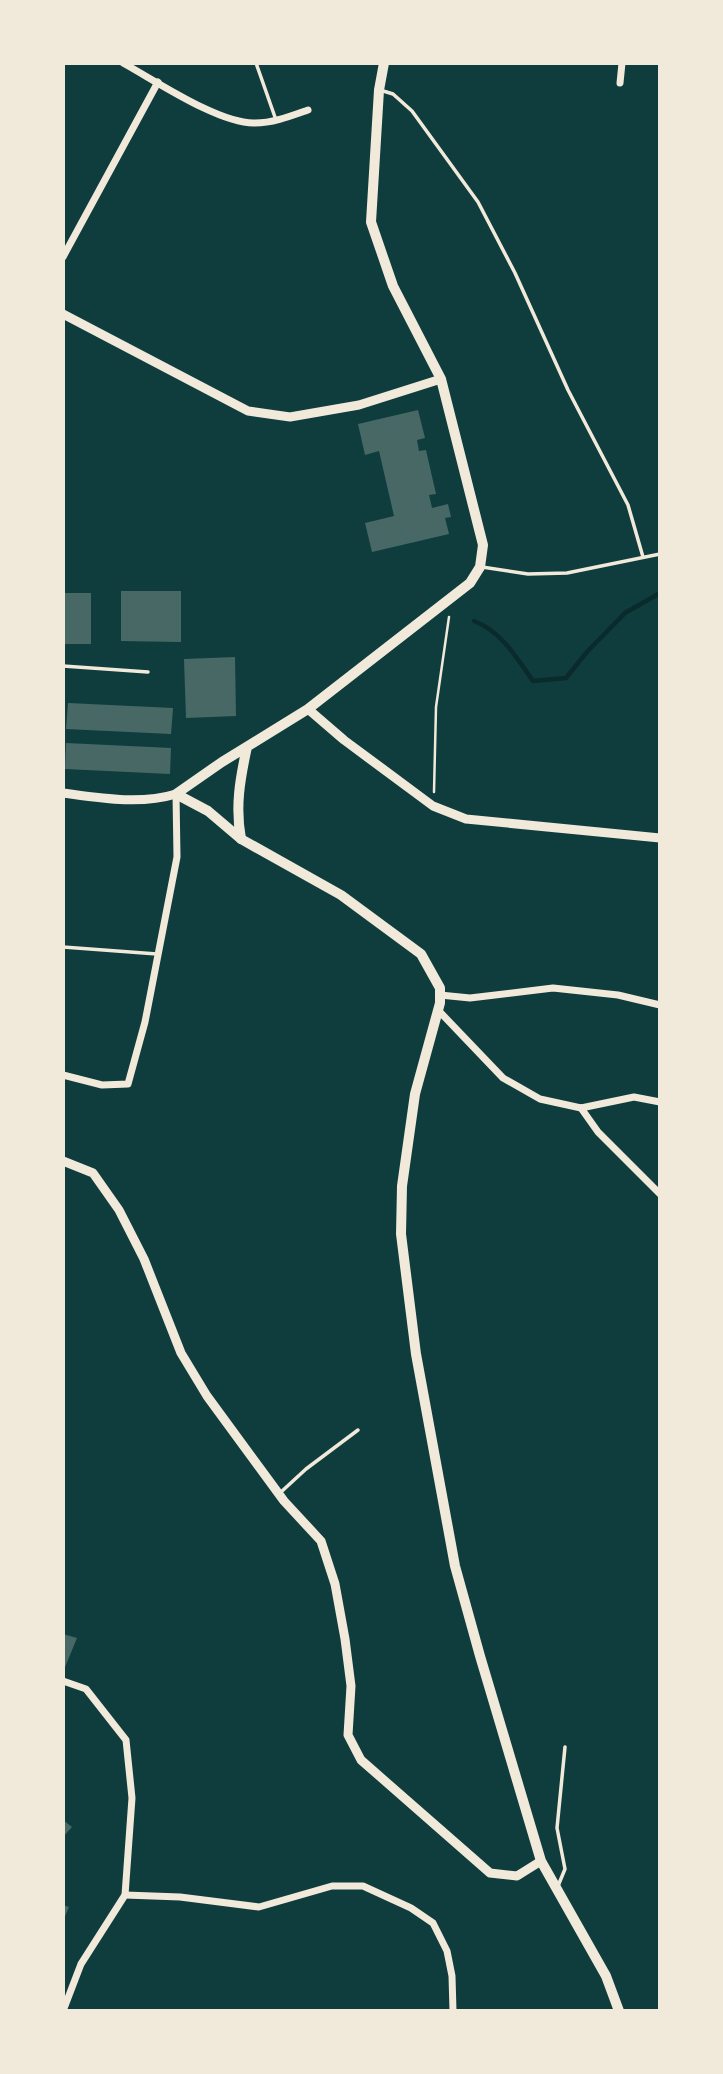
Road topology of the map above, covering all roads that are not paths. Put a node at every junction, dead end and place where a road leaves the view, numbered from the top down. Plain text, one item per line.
1 (122, 63) edge
2 (256, 63) edge
3 (384, 63) edge
4 (622, 63) edge
5 (158, 82) junction
6 (620, 83) dead end
7 (379, 90) junction
8 (308, 110) dead end
9 (276, 120) junction
10 (63, 257) edge
11 (63, 314) edge
12 (441, 379) junction
13 (660, 554) edge
14 (643, 556) junction
15 (480, 567) junction
16 (63, 666) edge
17 (148, 672) dead end
18 (308, 709) junction
19 (247, 747) junction
20 (63, 793) edge
21 (176, 794) junction
22 (660, 838) edge
23 (241, 839) junction
24 (63, 947) edge
25 (159, 954) junction
26 (440, 995) junction
27 (660, 1005) edge
28 (438, 1010) junction
29 (63, 1075) edge
30 (660, 1102) edge
31 (581, 1108) junction
32 (63, 1161) edge
33 (660, 1194) edge
34 (358, 1430) dead end
35 (279, 1494) junction
36 (63, 1681) edge
37 (565, 1747) dead end
38 (541, 1861) junction
39 (557, 1888) junction
40 (125, 1895) junction
41 (63, 2011) edge
42 (453, 2011) edge
43 (619, 2011) edge

1 - 5 street
2 - 9 lane
3 - 7 main road
4 - 6 street
5 - 9 street
5 - 10 street
7 - 12 main road
7 - 14 lane
8 - 9 street
11 - 12 street
12 - 15 main road
13 - 14 lane
14 - 15 lane
15 - 18 main road
16 - 17 lane
18 - 19 main road
18 - 22 street
19 - 21 main road
19 - 23 main road
20 - 21 street
21 - 23 main road
21 - 25 street
23 - 26 main road
24 - 25 lane
25 - 29 street
26 - 27 street
26 - 28 main road
28 - 31 street
28 - 38 main road
30 - 31 street
31 - 33 street
32 - 35 street
34 - 35 lane
35 - 38 street
36 - 40 street
37 - 39 lane
38 - 39 main road
39 - 43 main road
40 - 41 street
40 - 42 street

